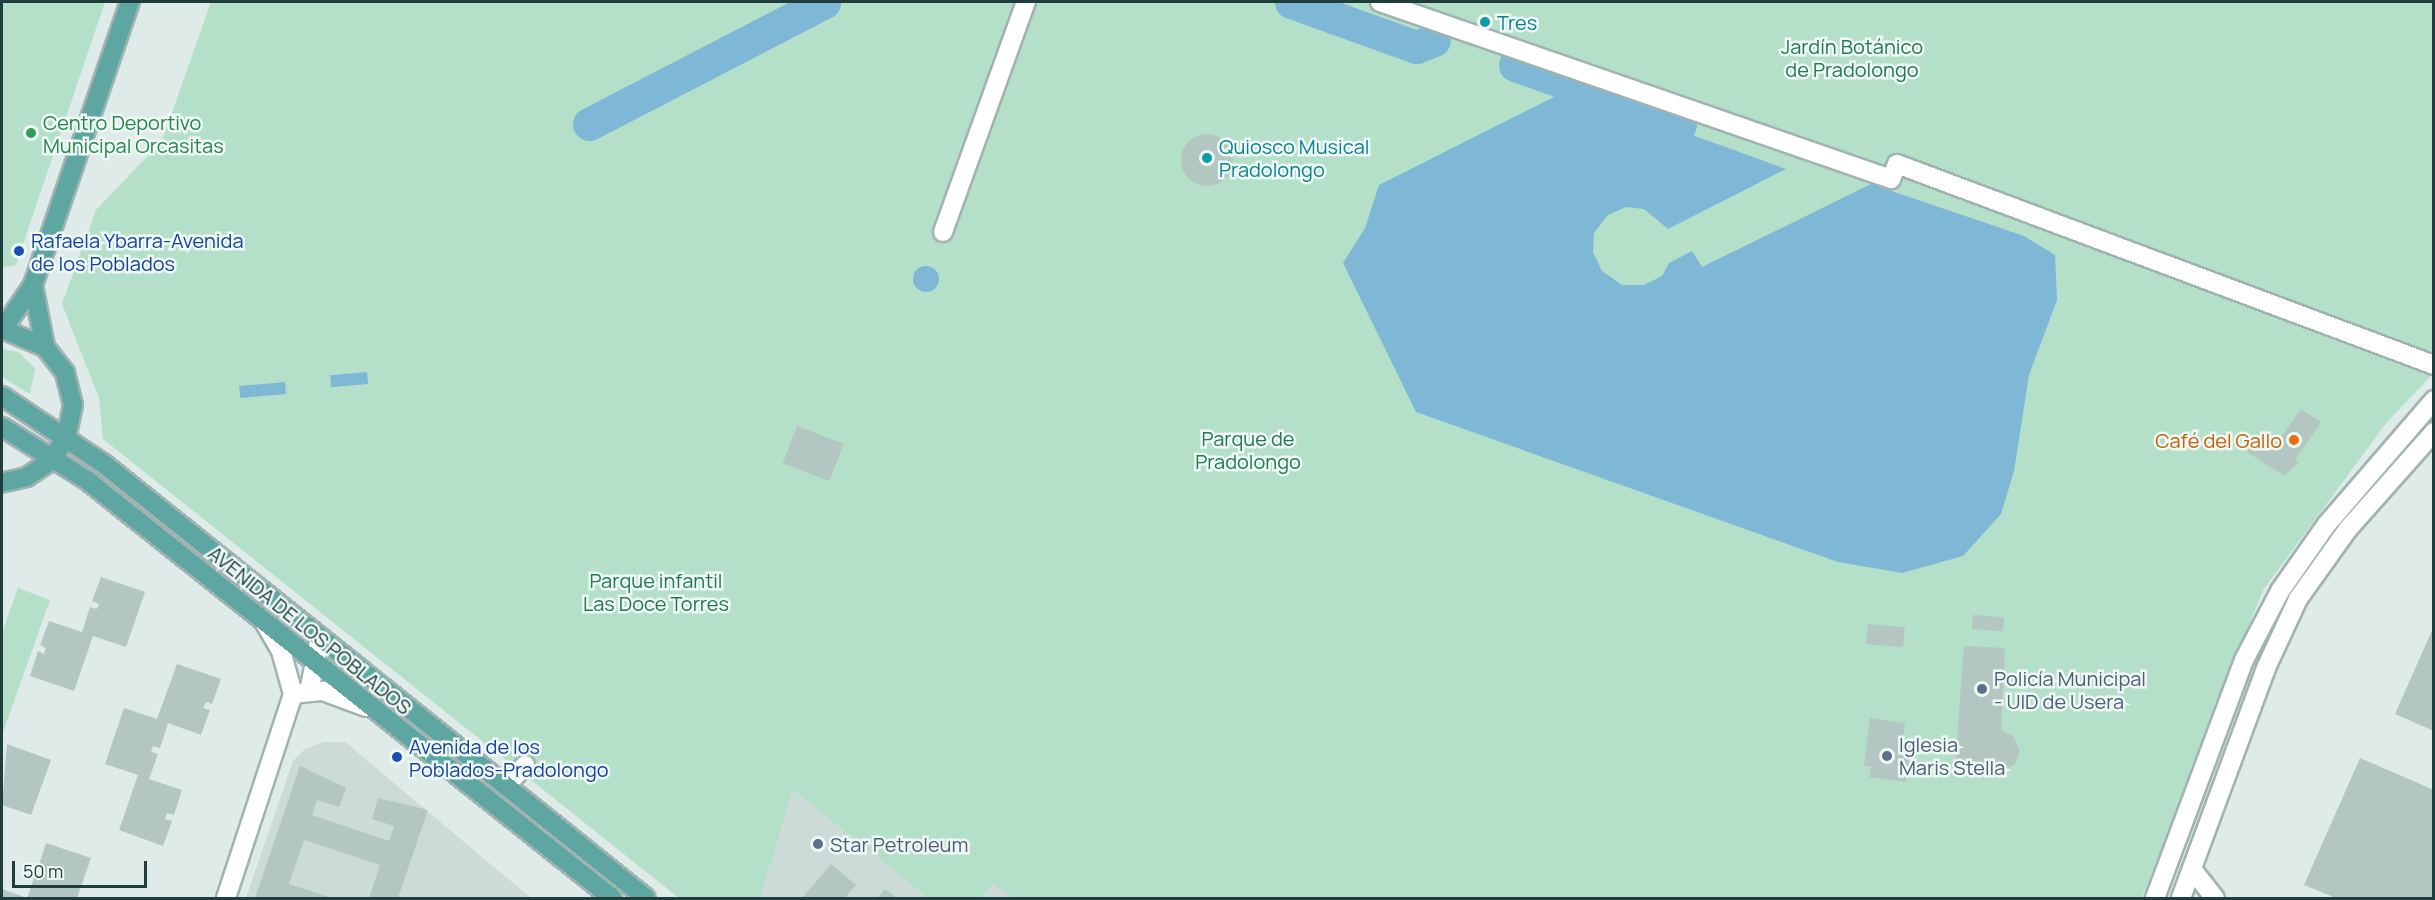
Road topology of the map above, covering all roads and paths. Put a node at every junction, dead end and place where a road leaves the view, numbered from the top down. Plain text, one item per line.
1 (130, 2) edge
2 (1026, 2) edge
3 (1380, 2) edge
4 (943, 231) dead end
5 (33, 285) junction
6 (2, 329) edge
7 (45, 347) junction
8 (2433, 365) edge
9 (2, 396) edge
10 (2433, 400) edge
11 (2, 427) edge
12 (2433, 432) edge
13 (66, 437) junction
14 (52, 460) junction
15 (2, 483) edge
16 (264, 622) junction
17 (320, 637) junction
18 (317, 664) junction
19 (301, 693) junction
20 (375, 711) junction
21 (525, 765) dead end
22 (507, 785) junction
23 (2192, 869) junction
24 (226, 898) edge
25 (612, 898) edge
26 (646, 898) edge
27 (2155, 898) edge
28 (2181, 898) edge
29 (2215, 898) edge

1 - 5 main road
2 - 4 street
3 - 8 street
5 - 6 main road
5 - 7 main road
6 - 7 main road
7 - 13 main road
9 - 13 main road, AVENIDA DE LOS POBLADOS
10 - 27 street
11 - 14 main road, AVENIDA DE LOS POBLADOS
12 - 23 street
13 - 14 main road
13 - 17 main road, AVENIDA DE LOS POBLADOS
14 - 15 main road
14 - 16 main road, AVENIDA DE LOS POBLADOS
16 - 18 main road, AVENIDA DE LOS POBLADOS
16 - 19 street
17 - 18 street
17 - 22 main road, AVENIDA DE LOS POBLADOS
18 - 19 street
18 - 20 main road, AVENIDA DE LOS POBLADOS
19 - 20 street
19 - 24 street
20 - 25 main road, AVENIDA DE LOS POBLADOS
21 - 22 street
22 - 26 main road, AVENIDA DE LOS POBLADOS
23 - 28 street
23 - 29 street

